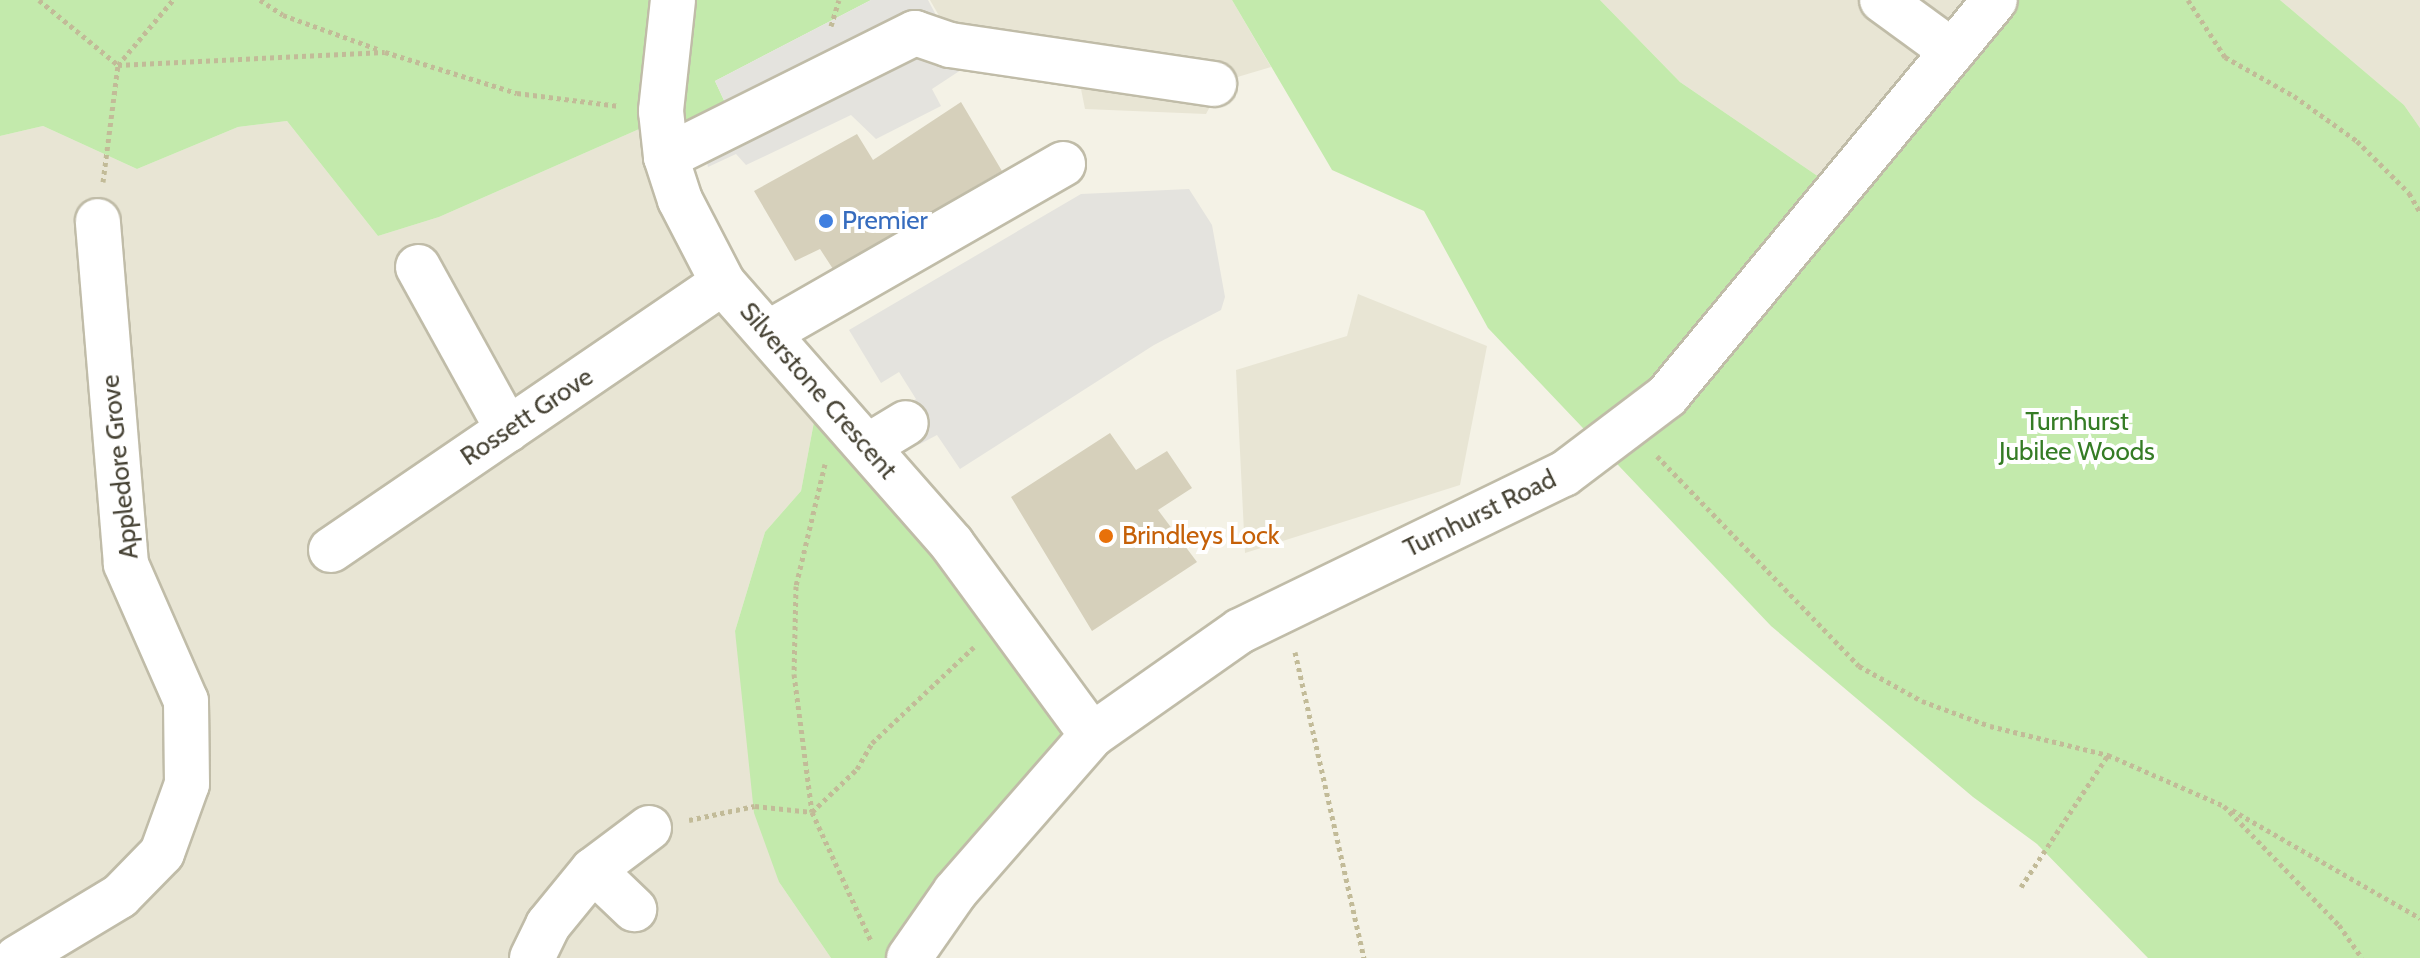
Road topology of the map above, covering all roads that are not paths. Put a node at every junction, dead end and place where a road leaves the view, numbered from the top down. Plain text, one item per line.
1 (673, 0) edge
2 (1882, 0) edge
3 (1995, 0) edge
4 (1952, 51) junction
5 (1214, 84) dead end
6 (666, 157) junction
7 (1063, 164) dead end
8 (98, 221) road end
9 (418, 267) dead end
10 (723, 283) junction
11 (768, 333) junction
12 (906, 423) dead end
13 (508, 430) junction
14 (868, 446) junction
15 (331, 550) dead end
16 (1092, 735) junction
17 (649, 828) road end
18 (593, 870) junction
19 (634, 909) dead end
20 (891, 951) edge
21 (17, 958) edge
22 (532, 958) edge

1 - 6 street, Silverstone Crescent
2 - 4 street
3 - 4 street, Turnhurst Road
4 - 16 street, Turnhurst Road
5 - 6 street
6 - 10 street, Silverstone Crescent
7 - 11 street
8 - 21 street, Appledore Grove
9 - 13 street
10 - 11 street, Silverstone Crescent
10 - 13 street, Rossett Grove
11 - 14 street, Silverstone Crescent
12 - 14 street
13 - 15 street, Rossett Grove
14 - 16 street, Silverstone Crescent
16 - 20 street, Turnhurst Road
17 - 18 street
18 - 19 street
18 - 22 street

